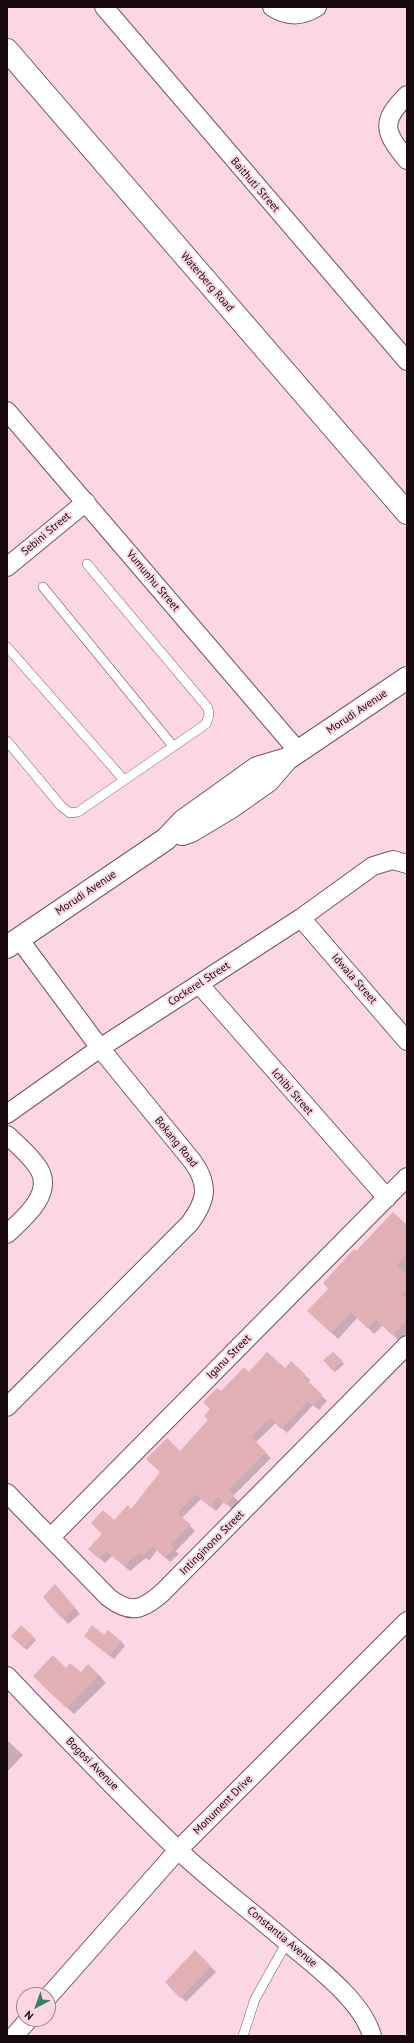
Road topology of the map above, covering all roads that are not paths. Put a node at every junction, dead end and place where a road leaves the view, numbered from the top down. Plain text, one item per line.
1 (104, 7) edge
2 (272, 7) edge
3 (317, 7) edge
4 (7, 50) edge
5 (407, 95) edge
6 (407, 160) edge
7 (407, 361) edge
8 (7, 411) edge
9 (86, 502) junction
10 (407, 513) edge
11 (87, 564) dead end
12 (7, 567) edge
13 (43, 587) dead end
14 (7, 647) edge
15 (407, 678) edge
16 (7, 741) edge
17 (173, 746) junction
18 (293, 755) junction
19 (124, 780) junction
20 (400, 862) edge
21 (301, 918) junction
22 (13, 943) edge
23 (199, 984) junction
24 (407, 1041) edge
25 (100, 1048) junction
26 (7, 1114) edge
27 (7, 1135) edge
28 (407, 1177) edge
29 (387, 1198) junction
30 (7, 1234) edge
31 (407, 1344) edge
32 (7, 1407) edge
33 (7, 1493) edge
34 (51, 1536) junction
35 (407, 1621) edge
36 (7, 1676) edge
37 (178, 1850) junction
38 (287, 1942) junction
39 (56, 1988) edge
40 (21, 2027) edge
41 (14, 2036) edge
42 (243, 2036) edge
43 (372, 2036) edge

1 - 7 street, Baithuti Street
2 - 3 street
4 - 10 street, Waterberg Road
5 - 6 street
8 - 9 street, Vumunhu Street
9 - 12 street, Sebini Street
9 - 18 street, Vumunhu Street
11 - 17 lane
13 - 17 lane
14 - 19 lane
15 - 18 street, Morudi Avenue
16 - 19 lane
17 - 19 lane
18 - 22 street, Morudi Avenue
20 - 21 street, Cockerel Street
21 - 23 street, Cockerel Street
21 - 24 street, Idwala Street
22 - 25 street, Bokang Road
23 - 25 street, Cockerel Street
23 - 29 street, Ichibi Street
25 - 26 street, Cockerel Street
25 - 32 street, Bokang Road
27 - 30 street
28 - 29 street, Iganu Street
29 - 34 street, Iganu Street
31 - 34 street, Intinginono Street
33 - 34 street, Intinginono Street
35 - 37 street, Monument Drive
36 - 37 street, Bogosi Avenue
37 - 38 street, Constantia Avenue
37 - 39 street, Monument Drive
38 - 42 lane
38 - 43 street, Constantia Avenue
40 - 41 street

